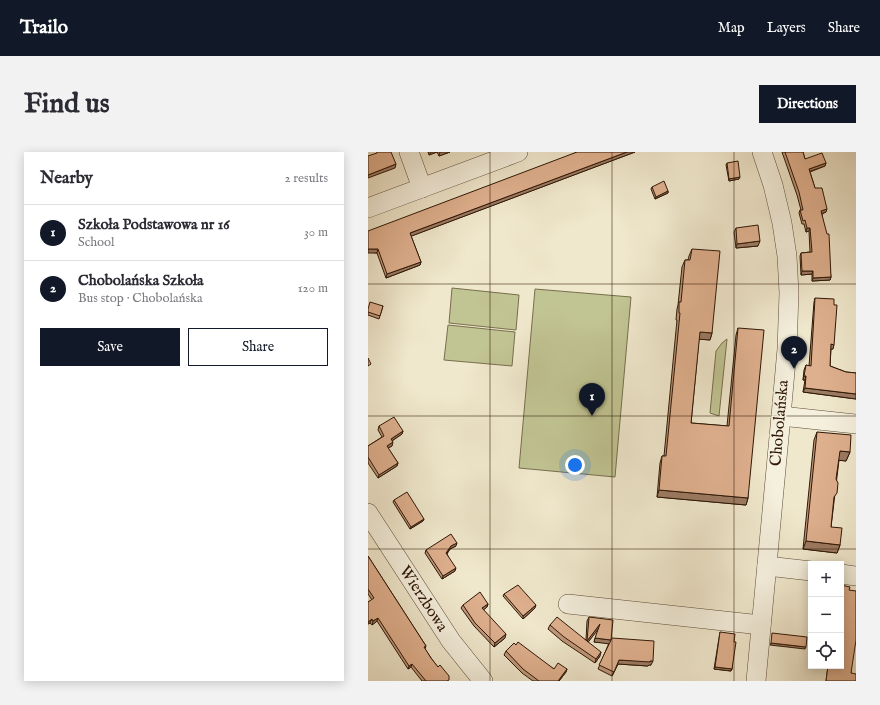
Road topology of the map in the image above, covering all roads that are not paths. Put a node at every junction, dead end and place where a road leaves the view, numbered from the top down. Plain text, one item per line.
1 (409, 152) edge
2 (518, 152) edge
3 (762, 152) edge
4 (422, 188) junction
5 (368, 208) edge
6 (781, 416) junction
7 (856, 424) edge
8 (368, 512) edge
9 (767, 566) junction
10 (808, 571) edge
11 (844, 574) edge
12 (856, 576) edge
13 (568, 604) dead end
14 (761, 625) junction
15 (483, 681) edge
16 (756, 681) edge

1 - 4 street
2 - 4 street
3 - 6 street, Chobolańska
4 - 5 street
6 - 7 street
6 - 9 street, Chobolańska
8 - 15 street, Wierzbowa
9 - 10 street
9 - 14 street, Chobolańska
11 - 12 street
13 - 14 street
14 - 16 street, Chobolańska

